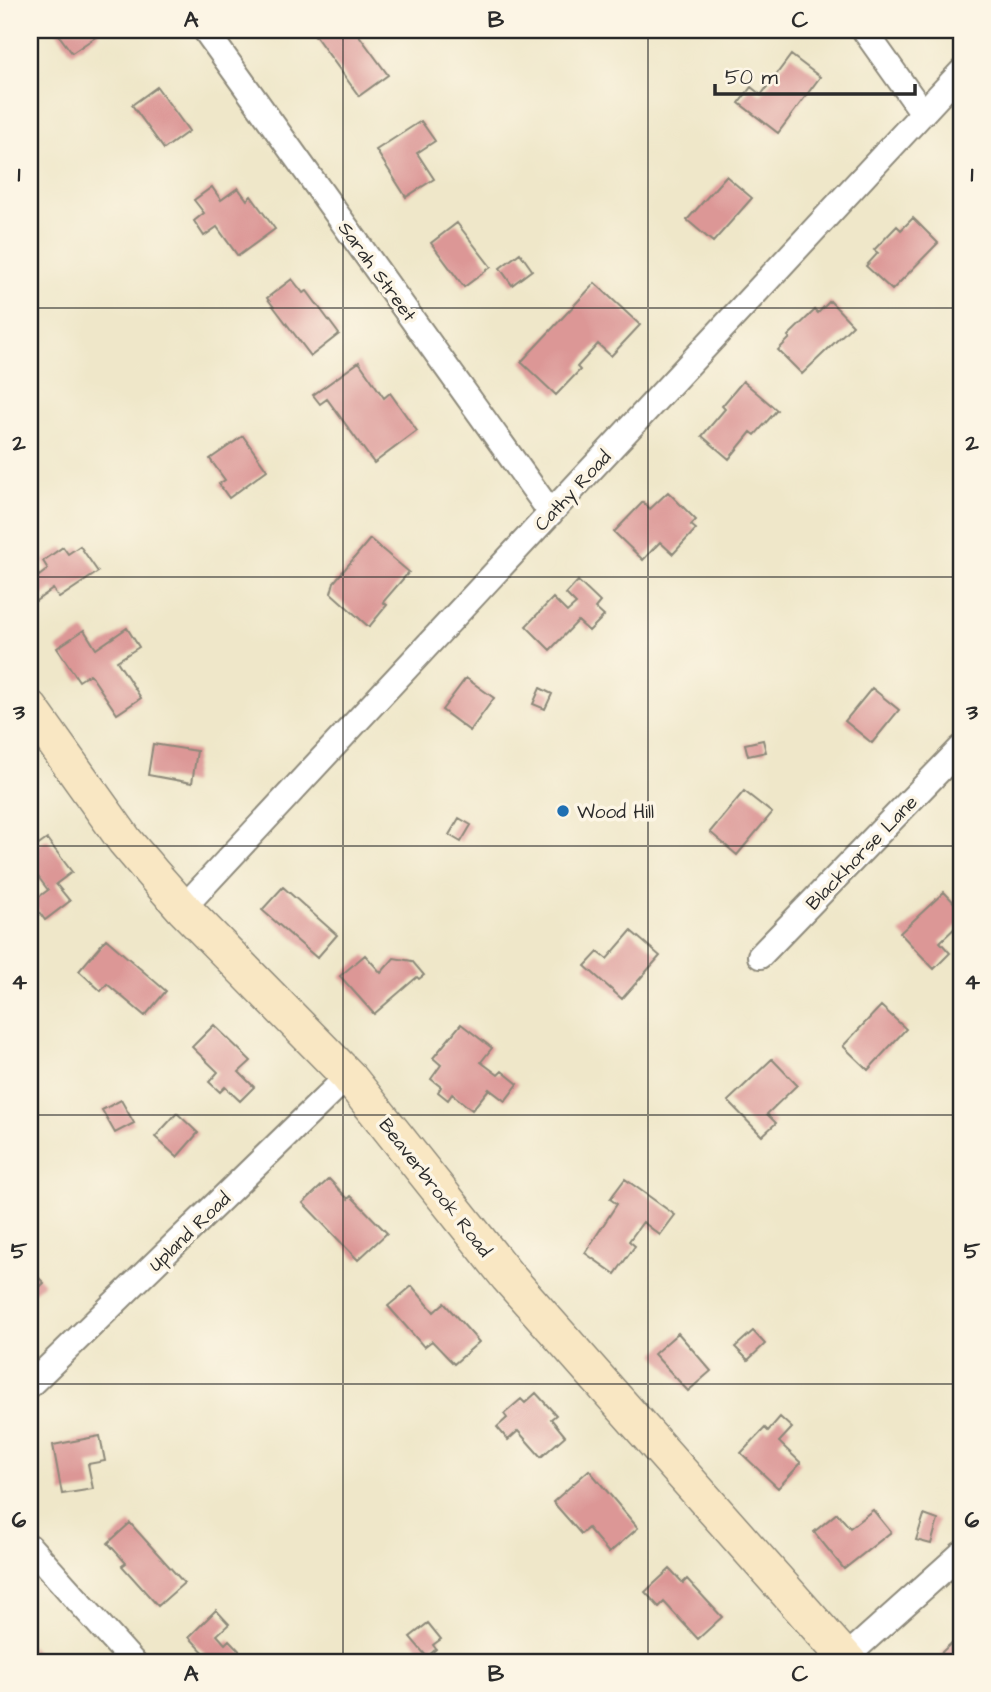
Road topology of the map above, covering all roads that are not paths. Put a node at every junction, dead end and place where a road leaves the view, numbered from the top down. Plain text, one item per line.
1 (205, 30) edge
2 (864, 30) edge
3 (961, 72) edge
4 (923, 113) junction
5 (551, 513) junction
6 (30, 708) edge
7 (961, 748) edge
8 (183, 908) junction
9 (760, 956) dead end
10 (348, 1076) junction
11 (30, 1385) edge
12 (30, 1547) edge
13 (961, 1554) edge
14 (847, 1660) edge
15 (133, 1662) edge

1 - 5 street, Sarah Street
2 - 4 street
3 - 4 street, Cathy Road
4 - 5 street, Cathy Road
5 - 8 street, Cathy Road
6 - 8 street, Beaverbrook Road
7 - 9 street, Blackhorse Lane
8 - 10 street, Beaverbrook Road
10 - 11 street, Upland Road
10 - 14 street, Beaverbrook Road
12 - 15 street
13 - 14 street

